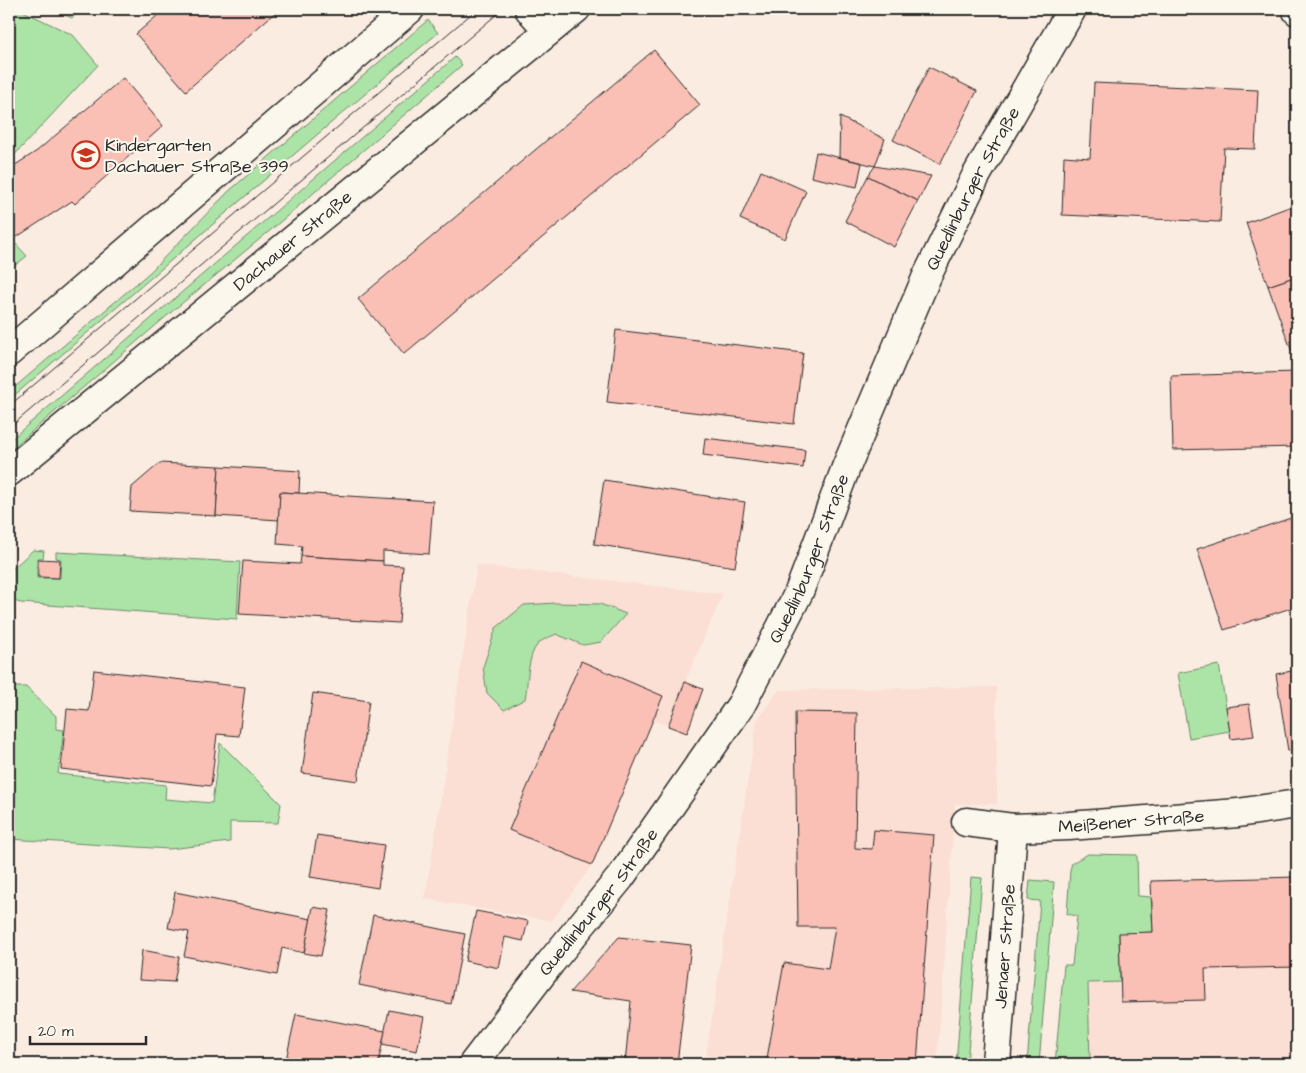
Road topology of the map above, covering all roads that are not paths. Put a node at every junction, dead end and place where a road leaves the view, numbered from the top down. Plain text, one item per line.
1 (410, 9) edge
2 (530, 9) edge
3 (576, 9) edge
4 (1072, 9) edge
5 (549, 30) junction
6 (9, 352) edge
7 (9, 472) edge
8 (1297, 804) edge
9 (966, 822) dead end
10 (1013, 828) junction
11 (473, 1064) edge
12 (996, 1064) edge

1 - 6 street
2 - 5 street
3 - 5 street, Dachauer Straße
4 - 11 street, Quedlinburger Straße
5 - 7 street, Dachauer Straße
8 - 10 street, Meißener Straße
9 - 10 street, Meißener Straße
10 - 12 street, Jenaer Straße

